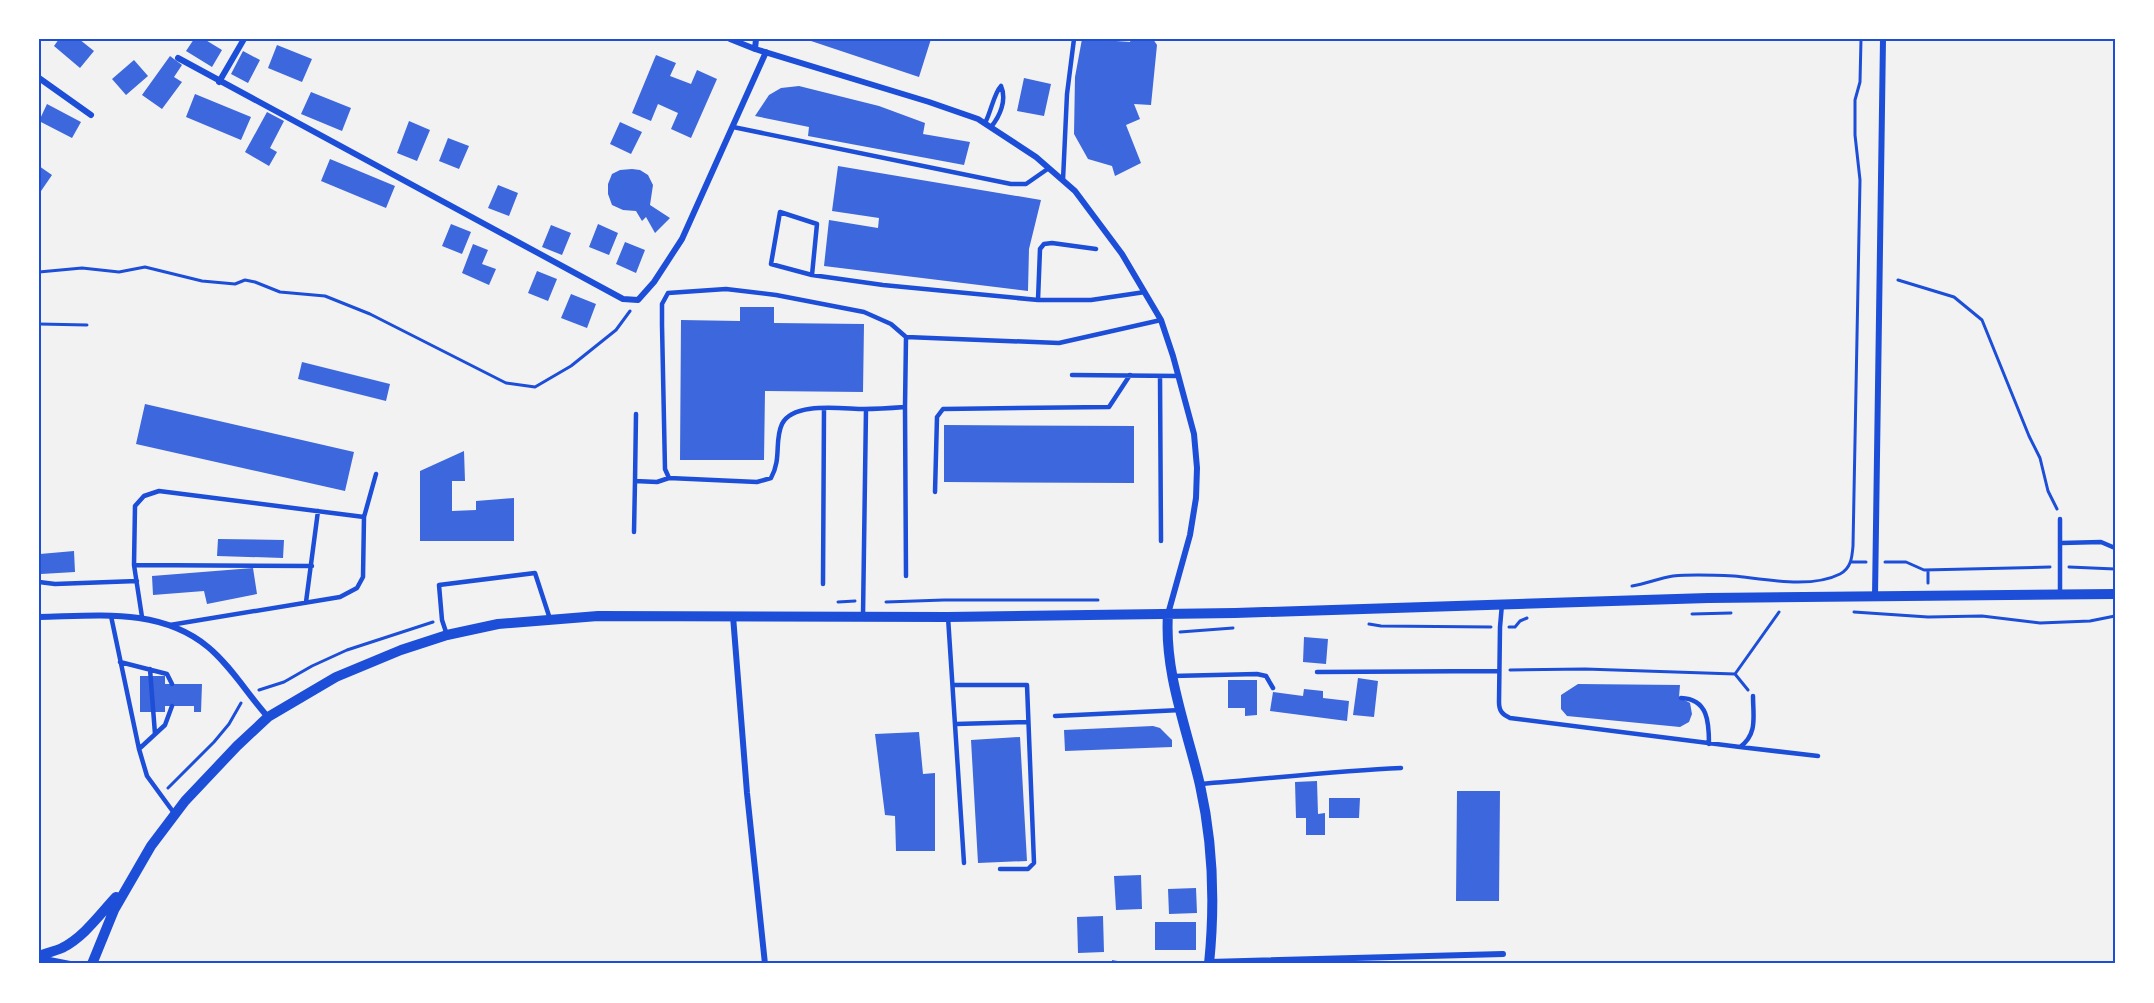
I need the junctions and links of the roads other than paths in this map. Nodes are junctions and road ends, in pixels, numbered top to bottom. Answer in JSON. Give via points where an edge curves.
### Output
{"nodes":[{"id":1,"x":244,"y":39,"type":"edge"},
{"id":2,"x":730,"y":39,"type":"edge"},
{"id":3,"x":756,"y":39,"type":"edge"},
{"id":4,"x":1074,"y":39,"type":"edge"},
{"id":5,"x":1883,"y":39,"type":"edge"},
{"id":6,"x":755,"y":49,"type":"junction"},
{"id":7,"x":766,"y":52,"type":"junction"},
{"id":8,"x":178,"y":58,"type":"dead end"},
{"id":9,"x":39,"y":78,"type":"edge"},
{"id":10,"x":219,"y":82,"type":"junction"},
{"id":11,"x":91,"y":115,"type":"dead end"},
{"id":12,"x":988,"y":125,"type":"junction"},
{"id":13,"x":733,"y":127,"type":"junction"},
{"id":14,"x":1049,"y":168,"type":"junction"},
{"id":15,"x":1063,"y":180,"type":"junction"},
{"id":16,"x":1096,"y":249,"type":"dead end"},
{"id":17,"x":812,"y":275,"type":"junction"},
{"id":18,"x":1145,"y":292,"type":"junction"},
{"id":19,"x":1038,"y":300,"type":"junction"},
{"id":20,"x":1161,"y":320,"type":"junction"},
{"id":21,"x":906,"y":337,"type":"junction"},
{"id":22,"x":1072,"y":375,"type":"dead end"},
{"id":23,"x":1130,"y":375,"type":"junction"},
{"id":24,"x":1160,"y":375,"type":"junction"},
{"id":25,"x":1179,"y":376,"type":"junction"},
{"id":26,"x":905,"y":407,"type":"junction"},
{"id":27,"x":824,"y":408,"type":"junction"},
{"id":28,"x":866,"y":409,"type":"junction"},
{"id":29,"x":636,"y":414,"type":"dead end"},
{"id":30,"x":376,"y":474,"type":"dead end"},
{"id":31,"x":669,"y":478,"type":"junction"},
{"id":32,"x":635,"y":481,"type":"junction"},
{"id":33,"x":935,"y":492,"type":"dead end"},
{"id":34,"x":318,"y":511,"type":"junction"},
{"id":35,"x":364,"y":517,"type":"junction"},
{"id":36,"x":2060,"y":519,"type":"road end"},
{"id":37,"x":634,"y":532,"type":"dead end"},
{"id":38,"x":1161,"y":541,"type":"dead end"},
{"id":39,"x":2061,"y":543,"type":"junction"},
{"id":40,"x":2115,"y":548,"type":"edge"},
{"id":41,"x":134,"y":565,"type":"junction"},
{"id":42,"x":312,"y":566,"type":"junction"},
{"id":43,"x":906,"y":576,"type":"dead end"},
{"id":44,"x":136,"y":581,"type":"junction"},
{"id":45,"x":39,"y":582,"type":"edge"},
{"id":46,"x":823,"y":584,"type":"dead end"},
{"id":47,"x":2115,"y":594,"type":"edge"},
{"id":48,"x":2060,"y":595,"type":"junction"},
{"id":49,"x":1875,"y":596,"type":"junction"},
{"id":50,"x":306,"y":602,"type":"junction"},
{"id":51,"x":1502,"y":604,"type":"junction"},
{"id":52,"x":1168,"y":614,"type":"junction"},
{"id":53,"x":39,"y":616,"type":"edge"},
{"id":54,"x":111,"y":616,"type":"junction"},
{"id":55,"x":733,"y":616,"type":"junction"},
{"id":56,"x":863,"y":616,"type":"junction"},
{"id":57,"x":948,"y":617,"type":"junction"},
{"id":58,"x":142,"y":618,"type":"junction"},
{"id":59,"x":550,"y":619,"type":"junction"},
{"id":60,"x":170,"y":625,"type":"junction"},
{"id":61,"x":447,"y":635,"type":"junction"},
{"id":62,"x":120,"y":662,"type":"junction"},
{"id":63,"x":150,"y":669,"type":"junction"},
{"id":64,"x":1499,"y":671,"type":"junction"},
{"id":65,"x":1317,"y":672,"type":"dead end"},
{"id":66,"x":1172,"y":676,"type":"junction"},
{"id":67,"x":172,"y":684,"type":"dead end"},
{"id":68,"x":954,"y":685,"type":"junction"},
{"id":69,"x":1273,"y":688,"type":"dead end"},
{"id":70,"x":1753,"y":696,"type":"road end"},
{"id":71,"x":1681,"y":698,"type":"dead end"},
{"id":72,"x":172,"y":706,"type":"dead end"},
{"id":73,"x":1180,"y":711,"type":"junction"},
{"id":74,"x":1055,"y":716,"type":"dead end"},
{"id":75,"x":268,"y":717,"type":"junction"},
{"id":76,"x":1028,"y":722,"type":"junction"},
{"id":77,"x":956,"y":724,"type":"junction"},
{"id":78,"x":155,"y":734,"type":"junction"},
{"id":79,"x":1709,"y":744,"type":"junction"},
{"id":80,"x":1740,"y":747,"type":"junction"},
{"id":81,"x":139,"y":749,"type":"junction"},
{"id":82,"x":1818,"y":756,"type":"dead end"},
{"id":83,"x":1401,"y":768,"type":"dead end"},
{"id":84,"x":1200,"y":784,"type":"junction"},
{"id":85,"x":174,"y":813,"type":"junction"},
{"id":86,"x":964,"y":863,"type":"dead end"},
{"id":87,"x":1000,"y":869,"type":"dead end"},
{"id":88,"x":126,"y":886,"type":"junction"},
{"id":89,"x":1503,"y":954,"type":"dead end"},
{"id":90,"x":39,"y":957,"type":"edge"},
{"id":91,"x":1209,"y":963,"type":"edge"},
{"id":92,"x":70,"y":964,"type":"edge"},
{"id":93,"x":92,"y":964,"type":"edge"},
{"id":94,"x":765,"y":964,"type":"edge"}],
"edges":[{"from":1,"to":10,"type":"street"},
{"from":2,"to":6,"type":"street"},
{"from":3,"to":6,"type":"street"},
{"from":4,"to":15,"type":"lane"},
{"from":5,"to":49,"type":"street"},
{"from":6,"to":7,"type":"street"},
{"from":7,"to":12,"type":"street","via":[[978,118]]},
{"from":7,"to":13,"type":"street"},
{"from":8,"to":10,"type":"street"},
{"from":9,"to":11,"type":"street"},
{"from":10,"to":13,"type":"street","via":[[623,299],[638,300],[682,239]]},
{"from":12,"to":12,"type":"lane","via":[[1000,115],[1002,86],[997,91]]},
{"from":12,"to":14,"type":"street"},
{"from":13,"to":14,"type":"lane","via":[[1011,184],[1026,184]]},
{"from":14,"to":15,"type":"street"},
{"from":15,"to":18,"type":"street","via":[[1122,254]]},
{"from":16,"to":19,"type":"lane","via":[[1044,244],[1040,249]]},
{"from":17,"to":17,"type":"lane","via":[[771,264],[780,212],[817,224]]},
{"from":17,"to":19,"type":"lane"},
{"from":18,"to":19,"type":"lane","via":[[1091,300]]},
{"from":18,"to":20,"type":"street"},
{"from":20,"to":21,"type":"lane","via":[[1059,343]]},
{"from":20,"to":25,"type":"street"},
{"from":21,"to":26,"type":"lane"},
{"from":21,"to":31,"type":"lane","via":[[891,324],[864,312],[776,295],[726,289],[668,293],[662,325],[665,469]]},
{"from":22,"to":23,"type":"lane"},
{"from":23,"to":24,"type":"lane"},
{"from":23,"to":33,"type":"lane","via":[[1109,407],[943,409],[937,417]]},
{"from":24,"to":25,"type":"lane"},
{"from":24,"to":38,"type":"lane"},
{"from":25,"to":52,"type":"street","via":[[1194,434],[1196,498]]},
{"from":26,"to":28,"type":"lane"},
{"from":26,"to":43,"type":"lane"},
{"from":27,"to":28,"type":"lane"},
{"from":27,"to":31,"type":"lane","via":[[798,411],[782,424],[777,467],[771,478],[757,482]]},
{"from":27,"to":46,"type":"lane"},
{"from":28,"to":56,"type":"lane"},
{"from":29,"to":32,"type":"lane"},
{"from":30,"to":35,"type":"lane"},
{"from":31,"to":32,"type":"lane"},
{"from":32,"to":37,"type":"lane"},
{"from":34,"to":35,"type":"lane"},
{"from":34,"to":41,"type":"lane","via":[[159,491],[144,496],[135,506]]},
{"from":34,"to":42,"type":"lane"},
{"from":35,"to":50,"type":"lane","via":[[363,577],[357,588],[340,597]]},
{"from":36,"to":39,"type":"lane"},
{"from":39,"to":40,"type":"lane","via":[[2101,542]]},
{"from":39,"to":48,"type":"lane"},
{"from":41,"to":42,"type":"lane"},
{"from":41,"to":44,"type":"lane"},
{"from":42,"to":50,"type":"lane"},
{"from":44,"to":45,"type":"lane"},
{"from":44,"to":58,"type":"lane"},
{"from":47,"to":48,"type":"street"},
{"from":48,"to":49,"type":"street"},
{"from":49,"to":51,"type":"street"},
{"from":50,"to":60,"type":"lane"},
{"from":51,"to":52,"type":"street"},
{"from":51,"to":64,"type":"lane"},
{"from":52,"to":57,"type":"street"},
{"from":52,"to":66,"type":"street"},
{"from":53,"to":54,"type":"street"},
{"from":54,"to":58,"type":"street"},
{"from":54,"to":62,"type":"lane"},
{"from":55,"to":56,"type":"street"},
{"from":55,"to":59,"type":"street"},
{"from":55,"to":94,"type":"street"},
{"from":56,"to":57,"type":"street"},
{"from":57,"to":68,"type":"lane"},
{"from":58,"to":60,"type":"street"},
{"from":59,"to":61,"type":"street","via":[[498,624]]},
{"from":59,"to":61,"type":"lane","via":[[535,573],[439,585]]},
{"from":60,"to":75,"type":"street","via":[[208,647]]},
{"from":61,"to":75,"type":"street","via":[[336,677]]},
{"from":62,"to":63,"type":"lane"},
{"from":62,"to":81,"type":"lane"},
{"from":63,"to":67,"type":"lane","via":[[167,674]]},
{"from":63,"to":78,"type":"lane"},
{"from":64,"to":65,"type":"lane"},
{"from":64,"to":79,"type":"lane","via":[[1499,709],[1510,718]]},
{"from":66,"to":69,"type":"lane","via":[[1257,674],[1266,676]]},
{"from":66,"to":73,"type":"street"},
{"from":68,"to":76,"type":"lane","via":[[1027,685]]},
{"from":68,"to":77,"type":"lane"},
{"from":70,"to":80,"type":"lane","via":[[1752,731],[1749,741]]},
{"from":71,"to":79,"type":"lane","via":[[1699,703],[1709,726]]},
{"from":72,"to":78,"type":"lane","via":[[165,725]]},
{"from":73,"to":74,"type":"lane"},
{"from":73,"to":84,"type":"street"},
{"from":75,"to":85,"type":"street"},
{"from":76,"to":77,"type":"lane"},
{"from":76,"to":87,"type":"lane","via":[[1034,863],[1028,869]]},
{"from":77,"to":86,"type":"lane"},
{"from":78,"to":81,"type":"lane"},
{"from":79,"to":80,"type":"lane"},
{"from":80,"to":82,"type":"lane"},
{"from":81,"to":85,"type":"lane","via":[[147,776]]},
{"from":83,"to":84,"type":"lane"},
{"from":84,"to":91,"type":"street","via":[[1210,855]]},
{"from":85,"to":88,"type":"street"},
{"from":88,"to":90,"type":"street","via":[[86,929],[63,947]]},
{"from":88,"to":93,"type":"street"},
{"from":89,"to":91,"type":"street"},
{"from":90,"to":92,"type":"street"}]}
